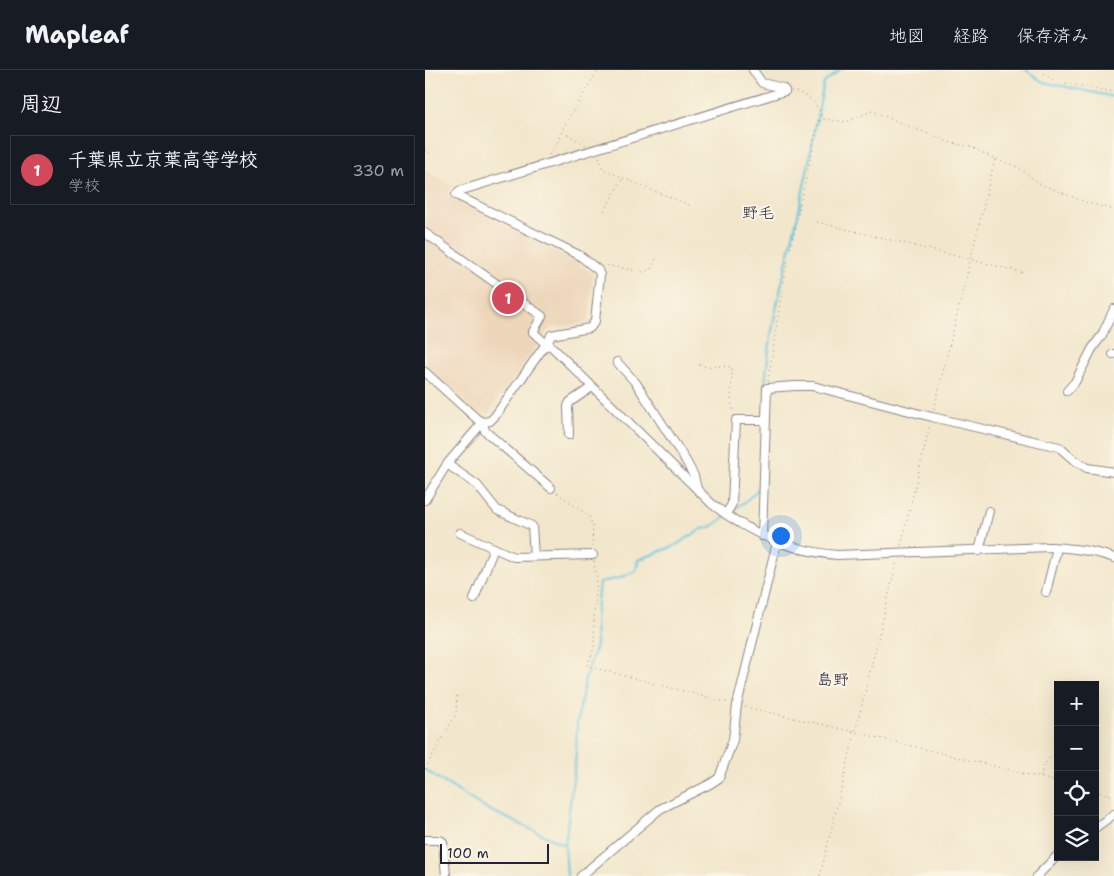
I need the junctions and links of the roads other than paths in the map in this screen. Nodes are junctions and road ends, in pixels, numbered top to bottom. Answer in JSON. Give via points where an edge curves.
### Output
{"nodes":[{"id":1,"x":753,"y":70,"type":"edge"},
{"id":2,"x":425,"y":233,"type":"edge"},
{"id":3,"x":1114,"y":309,"type":"edge"},
{"id":4,"x":547,"y":345,"type":"junction"},
{"id":5,"x":617,"y":362,"type":"dead end"},
{"id":6,"x":425,"y":372,"type":"edge"},
{"id":7,"x":593,"y":387,"type":"junction"},
{"id":8,"x":1067,"y":391,"type":"dead end"},
{"id":9,"x":765,"y":420,"type":"junction"},
{"id":10,"x":483,"y":422,"type":"junction"},
{"id":11,"x":569,"y":435,"type":"dead end"},
{"id":12,"x":447,"y":464,"type":"junction"},
{"id":13,"x":1114,"y":472,"type":"edge"},
{"id":14,"x":551,"y":488,"type":"road end"},
{"id":15,"x":697,"y":489,"type":"junction"},
{"id":16,"x":425,"y":500,"type":"edge"},
{"id":17,"x":989,"y":511,"type":"dead end"},
{"id":18,"x":726,"y":514,"type":"junction"},
{"id":19,"x":460,"y":533,"type":"dead end"},
{"id":20,"x":762,"y":536,"type":"junction"},
{"id":21,"x":777,"y":542,"type":"junction"},
{"id":22,"x":494,"y":548,"type":"junction"},
{"id":23,"x":1057,"y":548,"type":"junction"},
{"id":24,"x":979,"y":551,"type":"junction"},
{"id":25,"x":593,"y":555,"type":"road end"},
{"id":26,"x":533,"y":556,"type":"junction"},
{"id":27,"x":1114,"y":558,"type":"edge"},
{"id":28,"x":1046,"y":592,"type":"dead end"},
{"id":29,"x":474,"y":599,"type":"dead end"},
{"id":30,"x":1114,"y":814,"type":"edge"},
{"id":31,"x":1099,"y":825,"type":"edge"},
{"id":32,"x":425,"y":840,"type":"edge"},
{"id":33,"x":1054,"y":859,"type":"edge"},
{"id":34,"x":446,"y":876,"type":"edge"},
{"id":35,"x":581,"y":876,"type":"edge"},
{"id":36,"x":1037,"y":876,"type":"edge"}],
"edges":[{"from":1,"to":4,"type":"street","via":[[762,83],[785,91],[459,191],[456,195],[579,255],[599,270],[595,321],[590,328],[551,335]]},
{"from":2,"to":4,"type":"street","via":[[542,316],[533,332]]},
{"from":3,"to":8,"type":"street","via":[[1102,335]]},
{"from":4,"to":7,"type":"street"},
{"from":4,"to":10,"type":"street","via":[[495,416]]},
{"from":5,"to":15,"type":"street","via":[[636,383],[686,461]]},
{"from":6,"to":10,"type":"street"},
{"from":7,"to":11,"type":"street","via":[[570,402]]},
{"from":7,"to":15,"type":"street"},
{"from":9,"to":13,"type":"street","via":[[767,388],[813,386],[1059,447],[1087,468]]},
{"from":9,"to":18,"type":"street","via":[[735,420],[732,504]]},
{"from":9,"to":20,"type":"street"},
{"from":10,"to":12,"type":"street"},
{"from":10,"to":14,"type":"street","via":[[485,431]]},
{"from":12,"to":16,"type":"street"},
{"from":12,"to":26,"type":"street","via":[[477,485],[497,510],[532,526]]},
{"from":15,"to":18,"type":"street"},
{"from":17,"to":24,"type":"street"},
{"from":18,"to":20,"type":"street"},
{"from":19,"to":22,"type":"street"},
{"from":20,"to":21,"type":"street"},
{"from":21,"to":24,"type":"street","via":[[837,555]]},
{"from":21,"to":35,"type":"street","via":[[737,705],[733,740],[719,778],[660,809]]},
{"from":22,"to":26,"type":"street","via":[[514,557]]},
{"from":22,"to":29,"type":"street"},
{"from":23,"to":24,"type":"street"},
{"from":23,"to":27,"type":"street","via":[[1076,548]]},
{"from":23,"to":28,"type":"street"},
{"from":25,"to":26,"type":"street"},
{"from":30,"to":31,"type":"street"},
{"from":32,"to":34,"type":"street","via":[[443,842]]},
{"from":33,"to":36,"type":"street"}]}
